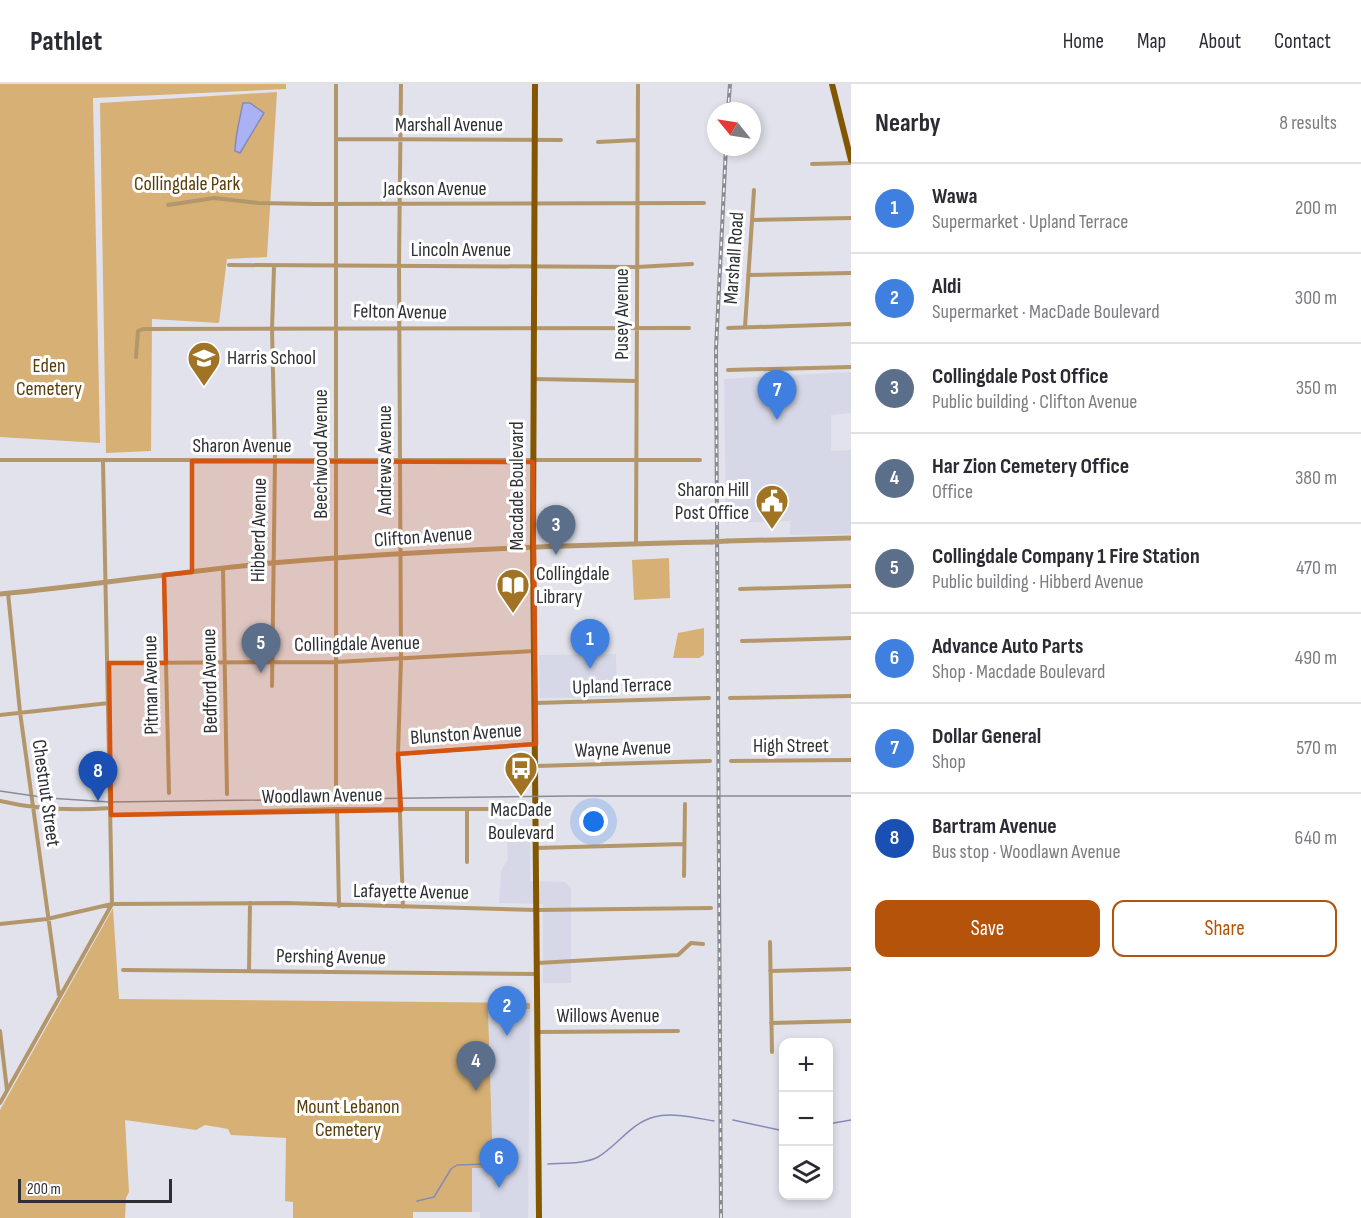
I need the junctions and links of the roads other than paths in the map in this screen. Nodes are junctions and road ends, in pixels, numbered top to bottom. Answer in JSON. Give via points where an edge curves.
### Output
{"nodes":[{"id":1,"x":336,"y":84,"type":"edge"},
{"id":2,"x":401,"y":84,"type":"edge"},
{"id":3,"x":535,"y":84,"type":"edge"},
{"id":4,"x":638,"y":84,"type":"edge"},
{"id":5,"x":832,"y":84,"type":"edge"},
{"id":6,"x":337,"y":139,"type":"junction"},
{"id":7,"x":401,"y":140,"type":"junction"},
{"id":8,"x":534,"y":140,"type":"junction"},
{"id":9,"x":561,"y":140,"type":"dead end"},
{"id":10,"x":637,"y":140,"type":"junction"},
{"id":11,"x":598,"y":142,"type":"dead end"},
{"id":12,"x":851,"y":162,"type":"edge"},
{"id":13,"x":812,"y":164,"type":"dead end"},
{"id":14,"x":754,"y":190,"type":"dead end"},
{"id":15,"x":336,"y":203,"type":"junction"},
{"id":16,"x":704,"y":203,"type":"dead end"},
{"id":17,"x":399,"y":204,"type":"junction"},
{"id":18,"x":534,"y":204,"type":"junction"},
{"id":19,"x":637,"y":204,"type":"junction"},
{"id":20,"x":168,"y":205,"type":"dead end"},
{"id":21,"x":851,"y":218,"type":"edge"},
{"id":22,"x":752,"y":220,"type":"junction"},
{"id":23,"x":692,"y":264,"type":"dead end"},
{"id":24,"x":229,"y":265,"type":"dead end"},
{"id":25,"x":399,"y":265,"type":"junction"},
{"id":26,"x":535,"y":265,"type":"junction"},
{"id":27,"x":274,"y":267,"type":"junction"},
{"id":28,"x":336,"y":267,"type":"junction"},
{"id":29,"x":637,"y":267,"type":"junction"},
{"id":30,"x":851,"y":273,"type":"edge"},
{"id":31,"x":748,"y":276,"type":"junction"},
{"id":32,"x":851,"y":324,"type":"edge"},
{"id":33,"x":637,"y":326,"type":"junction"},
{"id":34,"x":336,"y":327,"type":"junction"},
{"id":35,"x":745,"y":327,"type":"junction"},
{"id":36,"x":400,"y":328,"type":"junction"},
{"id":37,"x":534,"y":328,"type":"junction"},
{"id":38,"x":689,"y":328,"type":"dead end"},
{"id":39,"x":728,"y":328,"type":"dead end"},
{"id":40,"x":272,"y":329,"type":"junction"},
{"id":41,"x":136,"y":357,"type":"dead end"},
{"id":42,"x":851,"y":367,"type":"edge"},
{"id":43,"x":728,"y":370,"type":"dead end"},
{"id":44,"x":533,"y":379,"type":"junction"},
{"id":45,"x":637,"y":381,"type":"junction"},
{"id":46,"x":0,"y":460,"type":"edge"},
{"id":47,"x":275,"y":460,"type":"junction"},
{"id":48,"x":636,"y":460,"type":"junction"},
{"id":49,"x":700,"y":460,"type":"dead end"},
{"id":50,"x":103,"y":461,"type":"junction"},
{"id":51,"x":192,"y":461,"type":"junction"},
{"id":52,"x":336,"y":461,"type":"junction"},
{"id":53,"x":399,"y":462,"type":"junction"},
{"id":54,"x":534,"y":462,"type":"junction"},
{"id":55,"x":851,"y":538,"type":"edge"},
{"id":56,"x":636,"y":544,"type":"junction"},
{"id":57,"x":533,"y":545,"type":"junction"},
{"id":58,"x":400,"y":553,"type":"junction"},
{"id":59,"x":336,"y":560,"type":"junction"},
{"id":60,"x":273,"y":563,"type":"junction"},
{"id":61,"x":223,"y":568,"type":"junction"},
{"id":62,"x":192,"y":572,"type":"junction"},
{"id":63,"x":164,"y":576,"type":"junction"},
{"id":64,"x":106,"y":582,"type":"junction"},
{"id":65,"x":851,"y":586,"type":"edge"},
{"id":66,"x":740,"y":589,"type":"dead end"},
{"id":67,"x":9,"y":593,"type":"junction"},
{"id":68,"x":0,"y":594,"type":"edge"},
{"id":69,"x":851,"y":638,"type":"edge"},
{"id":70,"x":742,"y":641,"type":"dead end"},
{"id":71,"x":535,"y":651,"type":"junction"},
{"id":72,"x":401,"y":658,"type":"junction"},
{"id":73,"x":273,"y":660,"type":"junction"},
{"id":74,"x":225,"y":662,"type":"junction"},
{"id":75,"x":336,"y":662,"type":"junction"},
{"id":76,"x":109,"y":663,"type":"junction"},
{"id":77,"x":166,"y":663,"type":"junction"},
{"id":78,"x":272,"y":686,"type":"dead end"},
{"id":79,"x":851,"y":696,"type":"edge"},
{"id":80,"x":709,"y":698,"type":"dead end"},
{"id":81,"x":730,"y":698,"type":"dead end"},
{"id":82,"x":109,"y":703,"type":"junction"},
{"id":83,"x":535,"y":703,"type":"junction"},
{"id":84,"x":20,"y":712,"type":"junction"},
{"id":85,"x":0,"y":715,"type":"edge"},
{"id":86,"x":536,"y":744,"type":"junction"},
{"id":87,"x":398,"y":754,"type":"junction"},
{"id":88,"x":851,"y":760,"type":"edge"},
{"id":89,"x":710,"y":761,"type":"dead end"},
{"id":90,"x":731,"y":761,"type":"dead end"},
{"id":91,"x":536,"y":766,"type":"junction"},
{"id":92,"x":336,"y":788,"type":"dead end"},
{"id":93,"x":169,"y":793,"type":"dead end"},
{"id":94,"x":227,"y":794,"type":"dead end"},
{"id":95,"x":0,"y":801,"type":"edge"},
{"id":96,"x":685,"y":804,"type":"dead end"},
{"id":97,"x":111,"y":808,"type":"junction"},
{"id":98,"x":33,"y":809,"type":"junction"},
{"id":99,"x":337,"y":809,"type":"junction"},
{"id":100,"x":467,"y":809,"type":"junction"},
{"id":101,"x":534,"y":809,"type":"junction"},
{"id":102,"x":401,"y":810,"type":"junction"},
{"id":103,"x":111,"y":815,"type":"junction"},
{"id":104,"x":684,"y":844,"type":"junction"},
{"id":105,"x":536,"y":848,"type":"junction"},
{"id":106,"x":467,"y":861,"type":"dead end"},
{"id":107,"x":684,"y":876,"type":"dead end"},
{"id":108,"x":250,"y":903,"type":"junction"},
{"id":109,"x":112,"y":904,"type":"junction"},
{"id":110,"x":339,"y":906,"type":"junction"},
{"id":111,"x":403,"y":907,"type":"junction"},
{"id":112,"x":711,"y":908,"type":"dead end"},
{"id":113,"x":537,"y":910,"type":"junction"},
{"id":114,"x":47,"y":919,"type":"junction"},
{"id":115,"x":0,"y":924,"type":"edge"},
{"id":116,"x":770,"y":942,"type":"dead end"},
{"id":117,"x":703,"y":944,"type":"dead end"},
{"id":118,"x":538,"y":963,"type":"junction"},
{"id":119,"x":851,"y":969,"type":"edge"},
{"id":120,"x":123,"y":970,"type":"dead end"},
{"id":121,"x":249,"y":971,"type":"junction"},
{"id":122,"x":770,"y":971,"type":"junction"},
{"id":123,"x":538,"y":974,"type":"junction"},
{"id":124,"x":59,"y":996,"type":"junction"},
{"id":125,"x":851,"y":1021,"type":"edge"},
{"id":126,"x":771,"y":1023,"type":"junction"},
{"id":127,"x":0,"y":1031,"type":"edge"},
{"id":128,"x":678,"y":1031,"type":"dead end"},
{"id":129,"x":538,"y":1032,"type":"junction"},
{"id":130,"x":772,"y":1052,"type":"dead end"},
{"id":131,"x":7,"y":1089,"type":"junction"},
{"id":132,"x":0,"y":1103,"type":"edge"},
{"id":133,"x":538,"y":1218,"type":"edge"}],
"edges":[{"from":1,"to":6,"type":"street","name":"Beechwood Avenue"},
{"from":2,"to":7,"type":"street","name":"Andrews Avenue"},
{"from":3,"to":8,"type":"main road","name":"Macdade Boulevard"},
{"from":4,"to":10,"type":"street","name":"Pusey Avenue"},
{"from":5,"to":12,"type":"main road"},
{"from":6,"to":7,"type":"street","name":"Marshall Avenue"},
{"from":6,"to":15,"type":"street","name":"Beechwood Avenue"},
{"from":7,"to":8,"type":"street","name":"Marshall Avenue"},
{"from":7,"to":17,"type":"street","name":"Andrews Avenue"},
{"from":8,"to":9,"type":"street","name":"Marshall Avenue"},
{"from":8,"to":18,"type":"main road","name":"Macdade Boulevard"},
{"from":10,"to":11,"type":"street"},
{"from":10,"to":19,"type":"street","name":"Pusey Avenue"},
{"from":12,"to":13,"type":"street"},
{"from":14,"to":22,"type":"street","name":"Marshall Road"},
{"from":15,"to":17,"type":"street","name":"Jackson Avenue"},
{"from":15,"to":20,"type":"street","name":"Jackson Avenue","via":[[258,203],[214,198]]},
{"from":15,"to":28,"type":"street","name":"Beechwood Avenue"},
{"from":16,"to":19,"type":"street","name":"Jackson Avenue"},
{"from":17,"to":18,"type":"street","name":"Jackson Avenue"},
{"from":17,"to":25,"type":"street","name":"Andrews Avenue"},
{"from":18,"to":19,"type":"street","name":"Jackson Avenue"},
{"from":18,"to":26,"type":"main road","name":"Macdade Boulevard"},
{"from":19,"to":29,"type":"street","name":"Pusey Avenue"},
{"from":21,"to":22,"type":"street"},
{"from":22,"to":31,"type":"street","name":"Marshall Road"},
{"from":23,"to":29,"type":"street","name":"Lincoln Avenue"},
{"from":24,"to":27,"type":"street","name":"Lincoln Avenue"},
{"from":25,"to":26,"type":"street","name":"Lincoln Avenue"},
{"from":25,"to":28,"type":"street","name":"Lincoln Avenue"},
{"from":25,"to":36,"type":"street","name":"Andrews Avenue"},
{"from":26,"to":29,"type":"street","name":"Lincoln Avenue"},
{"from":26,"to":37,"type":"main road","name":"Macdade Boulevard"},
{"from":27,"to":28,"type":"street","name":"Lincoln Avenue"},
{"from":27,"to":40,"type":"street","name":"Hibberd Avenue"},
{"from":28,"to":34,"type":"street","name":"Beechwood Avenue"},
{"from":29,"to":33,"type":"street","name":"Pusey Avenue"},
{"from":30,"to":31,"type":"street"},
{"from":31,"to":35,"type":"street","name":"Marshall Road"},
{"from":32,"to":35,"type":"street"},
{"from":33,"to":37,"type":"street","name":"Felton Avenue"},
{"from":33,"to":38,"type":"street","name":"Felton Avenue"},
{"from":33,"to":45,"type":"street","name":"Pusey Avenue"},
{"from":34,"to":36,"type":"street","name":"Felton Avenue"},
{"from":34,"to":40,"type":"street","name":"Felton Avenue"},
{"from":34,"to":52,"type":"street","name":"Beechwood Avenue"},
{"from":35,"to":39,"type":"street"},
{"from":36,"to":37,"type":"street","name":"Felton Avenue"},
{"from":36,"to":53,"type":"street","name":"Andrews Avenue"},
{"from":37,"to":44,"type":"main road","name":"Macdade Boulevard"},
{"from":40,"to":41,"type":"street","name":"Felton Avenue","via":[[143,329],[135,337]]},
{"from":40,"to":47,"type":"street","name":"Hibberd Avenue"},
{"from":42,"to":43,"type":"street"},
{"from":44,"to":45,"type":"street"},
{"from":44,"to":54,"type":"main road","name":"Macdade Boulevard"},
{"from":45,"to":48,"type":"street","name":"Pusey Avenue"},
{"from":46,"to":50,"type":"street","name":"Sharon Avenue"},
{"from":47,"to":51,"type":"street","name":"Sharon Avenue"},
{"from":47,"to":52,"type":"street","name":"Sharon Avenue"},
{"from":47,"to":60,"type":"street","name":"Hibberd Avenue"},
{"from":48,"to":49,"type":"street","name":"Sharon Avenue"},
{"from":48,"to":54,"type":"street","name":"Sharon Avenue"},
{"from":48,"to":56,"type":"street","name":"Pusey Avenue"},
{"from":50,"to":51,"type":"street","name":"Sharon Avenue"},
{"from":50,"to":64,"type":"street"},
{"from":51,"to":62,"type":"street"},
{"from":52,"to":53,"type":"street","name":"Sharon Avenue"},
{"from":52,"to":59,"type":"street","name":"Beechwood Avenue"},
{"from":53,"to":54,"type":"street","name":"Sharon Avenue"},
{"from":53,"to":58,"type":"street","name":"Andrews Avenue"},
{"from":54,"to":57,"type":"main road","name":"Macdade Boulevard"},
{"from":55,"to":56,"type":"street","name":"Clifton Avenue","bridge":true},
{"from":56,"to":57,"type":"street","name":"Clifton Avenue"},
{"from":57,"to":58,"type":"street","name":"Clifton Avenue"},
{"from":57,"to":71,"type":"main road","name":"Macdade Boulevard"},
{"from":58,"to":59,"type":"street","name":"Clifton Avenue"},
{"from":58,"to":72,"type":"street","name":"Andrews Avenue"},
{"from":59,"to":60,"type":"street","name":"Clifton Avenue"},
{"from":59,"to":75,"type":"street","name":"Beechwood Avenue"},
{"from":60,"to":61,"type":"street","name":"Clifton Avenue"},
{"from":60,"to":73,"type":"street","name":"Hibberd Avenue"},
{"from":61,"to":62,"type":"street","name":"Clifton Avenue"},
{"from":61,"to":74,"type":"street","name":"Bedford Avenue"},
{"from":62,"to":63,"type":"street","name":"Clifton Avenue"},
{"from":63,"to":64,"type":"street","name":"Clifton Avenue"},
{"from":63,"to":77,"type":"street","name":"Pitman Avenue"},
{"from":64,"to":67,"type":"street","name":"Clifton Avenue"},
{"from":64,"to":76,"type":"street"},
{"from":65,"to":66,"type":"street"},
{"from":67,"to":68,"type":"street","name":"Clifton Avenue"},
{"from":67,"to":84,"type":"street","name":"Chestnut Street"},
{"from":69,"to":70,"type":"street"},
{"from":71,"to":72,"type":"street","name":"Collingdale Avenue"},
{"from":71,"to":83,"type":"main road","name":"Macdade Boulevard"},
{"from":72,"to":75,"type":"street","name":"Collingdale Avenue"},
{"from":72,"to":87,"type":"street","name":"Andrews Avenue"},
{"from":73,"to":74,"type":"street","name":"Collingdale Avenue"},
{"from":73,"to":75,"type":"street","name":"Collingdale Avenue"},
{"from":73,"to":78,"type":"street","name":"Hibberd Avenue"},
{"from":74,"to":77,"type":"street","name":"Collingdale Avenue"},
{"from":74,"to":94,"type":"street","name":"Bedford Avenue"},
{"from":75,"to":92,"type":"street","name":"Beechwood Avenue"},
{"from":76,"to":77,"type":"street","name":"Collingdale Avenue"},
{"from":76,"to":82,"type":"street"},
{"from":77,"to":93,"type":"street","name":"Pitman Avenue"},
{"from":79,"to":81,"type":"street"},
{"from":80,"to":83,"type":"street","name":"Upland Terrace"},
{"from":82,"to":84,"type":"street"},
{"from":82,"to":97,"type":"street"},
{"from":83,"to":86,"type":"main road","name":"Macdade Boulevard"},
{"from":84,"to":85,"type":"street"},
{"from":84,"to":98,"type":"street","name":"Chestnut Street"},
{"from":86,"to":87,"type":"street","name":"Blunston Avenue"},
{"from":86,"to":91,"type":"main road","name":"Macdade Boulevard"},
{"from":87,"to":102,"type":"street","name":"Andrews Avenue"},
{"from":88,"to":90,"type":"street","name":"High Street"},
{"from":89,"to":91,"type":"street","name":"Wayne Avenue"},
{"from":91,"to":101,"type":"main road","name":"Macdade Boulevard"},
{"from":95,"to":98,"type":"street"},
{"from":96,"to":104,"type":"street"},
{"from":97,"to":98,"type":"street"},
{"from":97,"to":103,"type":"street"},
{"from":98,"to":114,"type":"street","name":"Chestnut Street"},
{"from":99,"to":102,"type":"street","name":"Woodlawn Avenue"},
{"from":99,"to":103,"type":"street","name":"Woodlawn Avenue"},
{"from":99,"to":110,"type":"street"},
{"from":100,"to":101,"type":"street","name":"Woodlawn Avenue"},
{"from":100,"to":102,"type":"street","name":"Woodlawn Avenue"},
{"from":100,"to":106,"type":"street"},
{"from":101,"to":105,"type":"main road","name":"Macdade Boulevard"},
{"from":102,"to":111,"type":"street","name":"Andrews Avenue"},
{"from":103,"to":109,"type":"street"},
{"from":104,"to":105,"type":"street"},
{"from":104,"to":107,"type":"street"},
{"from":105,"to":113,"type":"main road","name":"Macdade Boulevard"},
{"from":108,"to":109,"type":"street","name":"Lafayette Avenue"},
{"from":108,"to":110,"type":"street","name":"Lafayette Avenue"},
{"from":108,"to":121,"type":"street"},
{"from":109,"to":114,"type":"street","name":"Lafayette Avenue"},
{"from":109,"to":124,"type":"street"},
{"from":110,"to":111,"type":"street","name":"Lafayette Avenue"},
{"from":111,"to":113,"type":"street","name":"Lafayette Avenue"},
{"from":112,"to":113,"type":"street","name":"Lafayette Avenue"},
{"from":113,"to":118,"type":"main road","name":"Macdade Boulevard"},
{"from":114,"to":115,"type":"street","name":"Lafayette Avenue"},
{"from":114,"to":124,"type":"street","name":"Chestnut Street"},
{"from":116,"to":122,"type":"street"},
{"from":117,"to":118,"type":"street","via":[[691,943],[678,955]]},
{"from":118,"to":123,"type":"main road","name":"Macdade Boulevard"},
{"from":119,"to":122,"type":"street"},
{"from":120,"to":121,"type":"street","name":"Pershing Avenue"},
{"from":121,"to":123,"type":"street","name":"Pershing Avenue"},
{"from":122,"to":126,"type":"street"},
{"from":123,"to":129,"type":"main road","name":"Macdade Boulevard"},
{"from":124,"to":131,"type":"street"},
{"from":125,"to":126,"type":"street"},
{"from":126,"to":130,"type":"street"},
{"from":127,"to":131,"type":"street"},
{"from":128,"to":129,"type":"street","name":"Willows Avenue"},
{"from":129,"to":133,"type":"main road"},
{"from":131,"to":132,"type":"street"}]}
